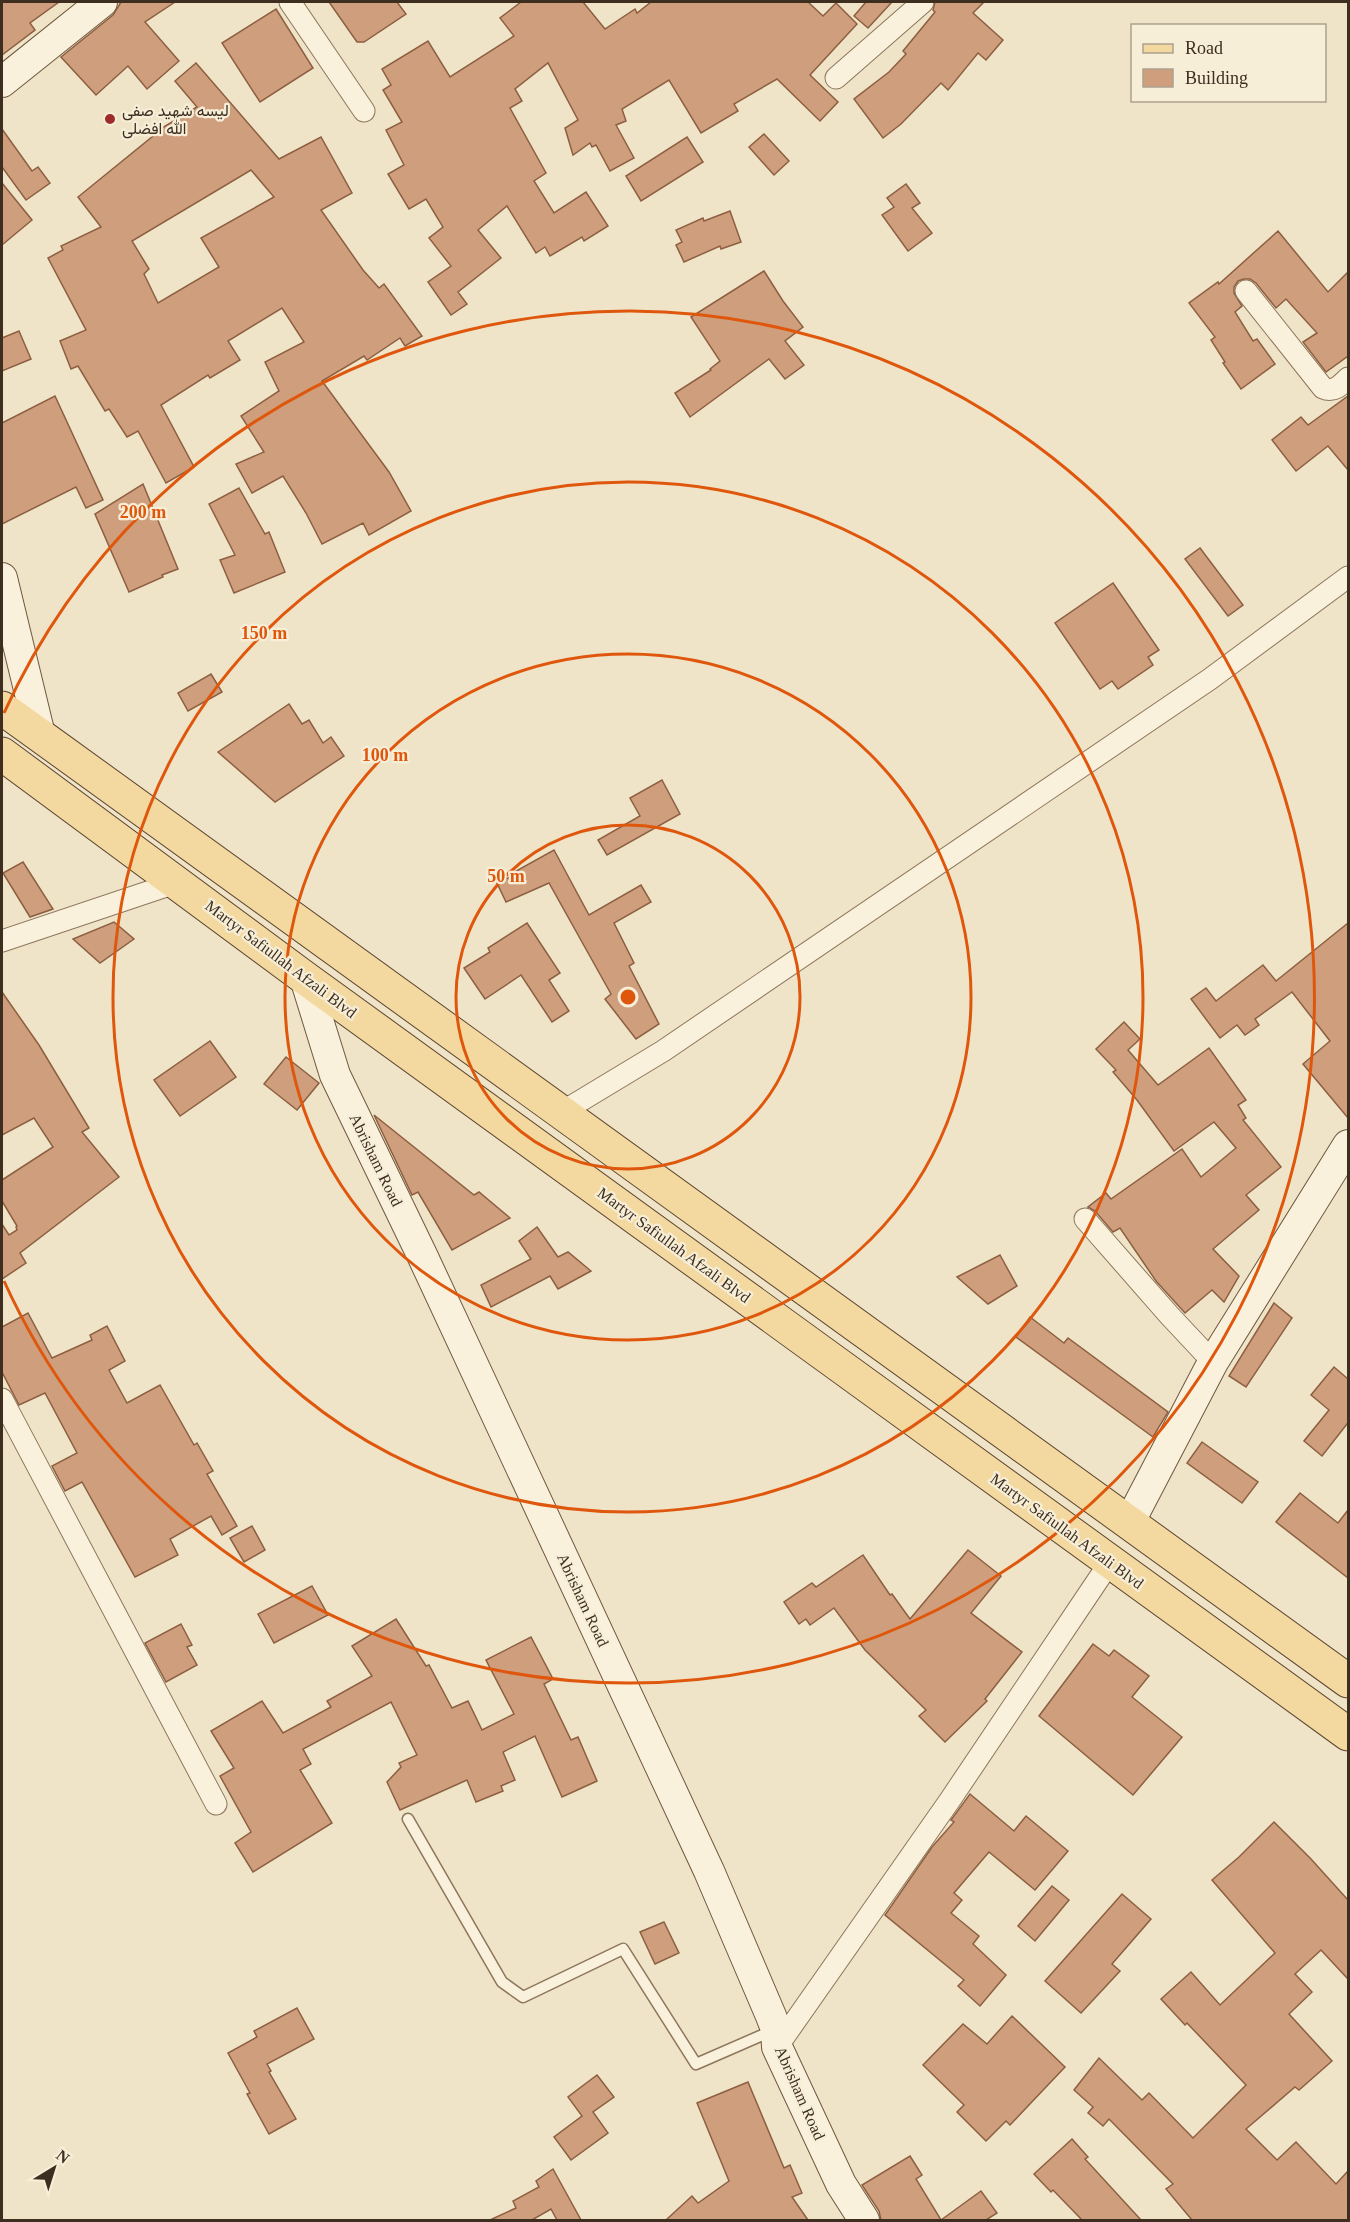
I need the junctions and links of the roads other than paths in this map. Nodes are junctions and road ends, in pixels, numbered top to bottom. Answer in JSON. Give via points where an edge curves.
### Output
{"nodes":[{"id":1,"x":102,"y":2,"type":"edge"},
{"id":2,"x":290,"y":2,"type":"edge"},
{"id":3,"x":923,"y":2,"type":"edge"},
{"id":4,"x":836,"y":78,"type":"dead end"},
{"id":5,"x":2,"y":82,"type":"edge"},
{"id":6,"x":364,"y":111,"type":"dead end"},
{"id":7,"x":1246,"y":291,"type":"dead end"},
{"id":8,"x":1348,"y":378,"type":"edge"},
{"id":9,"x":1348,"y":577,"type":"edge"},
{"id":10,"x":2,"y":579,"type":"edge"},
{"id":11,"x":2,"y":708,"type":"edge"},
{"id":12,"x":40,"y":735,"type":"junction"},
{"id":13,"x":2,"y":754,"type":"edge"},
{"id":14,"x":178,"y":882,"type":"junction"},
{"id":15,"x":2,"y":941,"type":"edge"},
{"id":16,"x":304,"y":978,"type":"junction"},
{"id":17,"x":561,"y":1112,"type":"junction"},
{"id":18,"x":1348,"y":1146,"type":"edge"},
{"id":19,"x":1086,"y":1219,"type":"dead end"},
{"id":20,"x":1213,"y":1362,"type":"junction"},
{"id":21,"x":2,"y":1399,"type":"edge"},
{"id":22,"x":984,"y":1417,"type":"junction"},
{"id":23,"x":949,"y":1444,"type":"junction"},
{"id":24,"x":1129,"y":1523,"type":"junction"},
{"id":25,"x":1110,"y":1562,"type":"junction"},
{"id":26,"x":1348,"y":1681,"type":"edge"},
{"id":27,"x":1348,"y":1734,"type":"edge"},
{"id":28,"x":216,"y":1804,"type":"dead end"},
{"id":29,"x":408,"y":1819,"type":"dead end"},
{"id":30,"x":776,"y":2038,"type":"junction"},
{"id":31,"x":864,"y":2220,"type":"edge"}],
"edges":[{"from":1,"to":5,"type":"main road"},
{"from":2,"to":6,"type":"street"},
{"from":3,"to":4,"type":"street"},
{"from":7,"to":8,"type":"street","via":[[1323,388],[1337,389]]},
{"from":9,"to":17,"type":"street","via":[[1210,680],[722,1012]]},
{"from":10,"to":12,"type":"main road"},
{"from":11,"to":12,"type":"main road"},
{"from":12,"to":17,"type":"main road"},
{"from":13,"to":14,"type":"main road","name":"Martyr Safiullah Afzali Blvd"},
{"from":14,"to":15,"type":"street"},
{"from":14,"to":16,"type":"main road","name":"Martyr Safiullah Afzali Blvd"},
{"from":16,"to":23,"type":"main road","name":"Martyr Safiullah Afzali Blvd"},
{"from":16,"to":30,"type":"main road","name":"Abrisham Road","via":[[335,1075],[709,1871]]},
{"from":17,"to":22,"type":"main road"},
{"from":18,"to":20,"type":"main road"},
{"from":19,"to":20,"type":"street"},
{"from":20,"to":24,"type":"main road"},
{"from":21,"to":28,"type":"street"},
{"from":22,"to":23,"type":"main road"},
{"from":22,"to":24,"type":"main road"},
{"from":23,"to":25,"type":"main road","name":"Martyr Safiullah Afzali Blvd"},
{"from":24,"to":26,"type":"main road"},
{"from":25,"to":27,"type":"main road","name":"Martyr Safiullah Afzali Blvd"},
{"from":25,"to":30,"type":"street","via":[[950,1800]]},
{"from":29,"to":30,"type":"lane","via":[[502,1982],[523,1997],[623,1949],[696,2064]]},
{"from":30,"to":31,"type":"main road","name":"Abrisham Road","via":[[841,2184]]}]}
